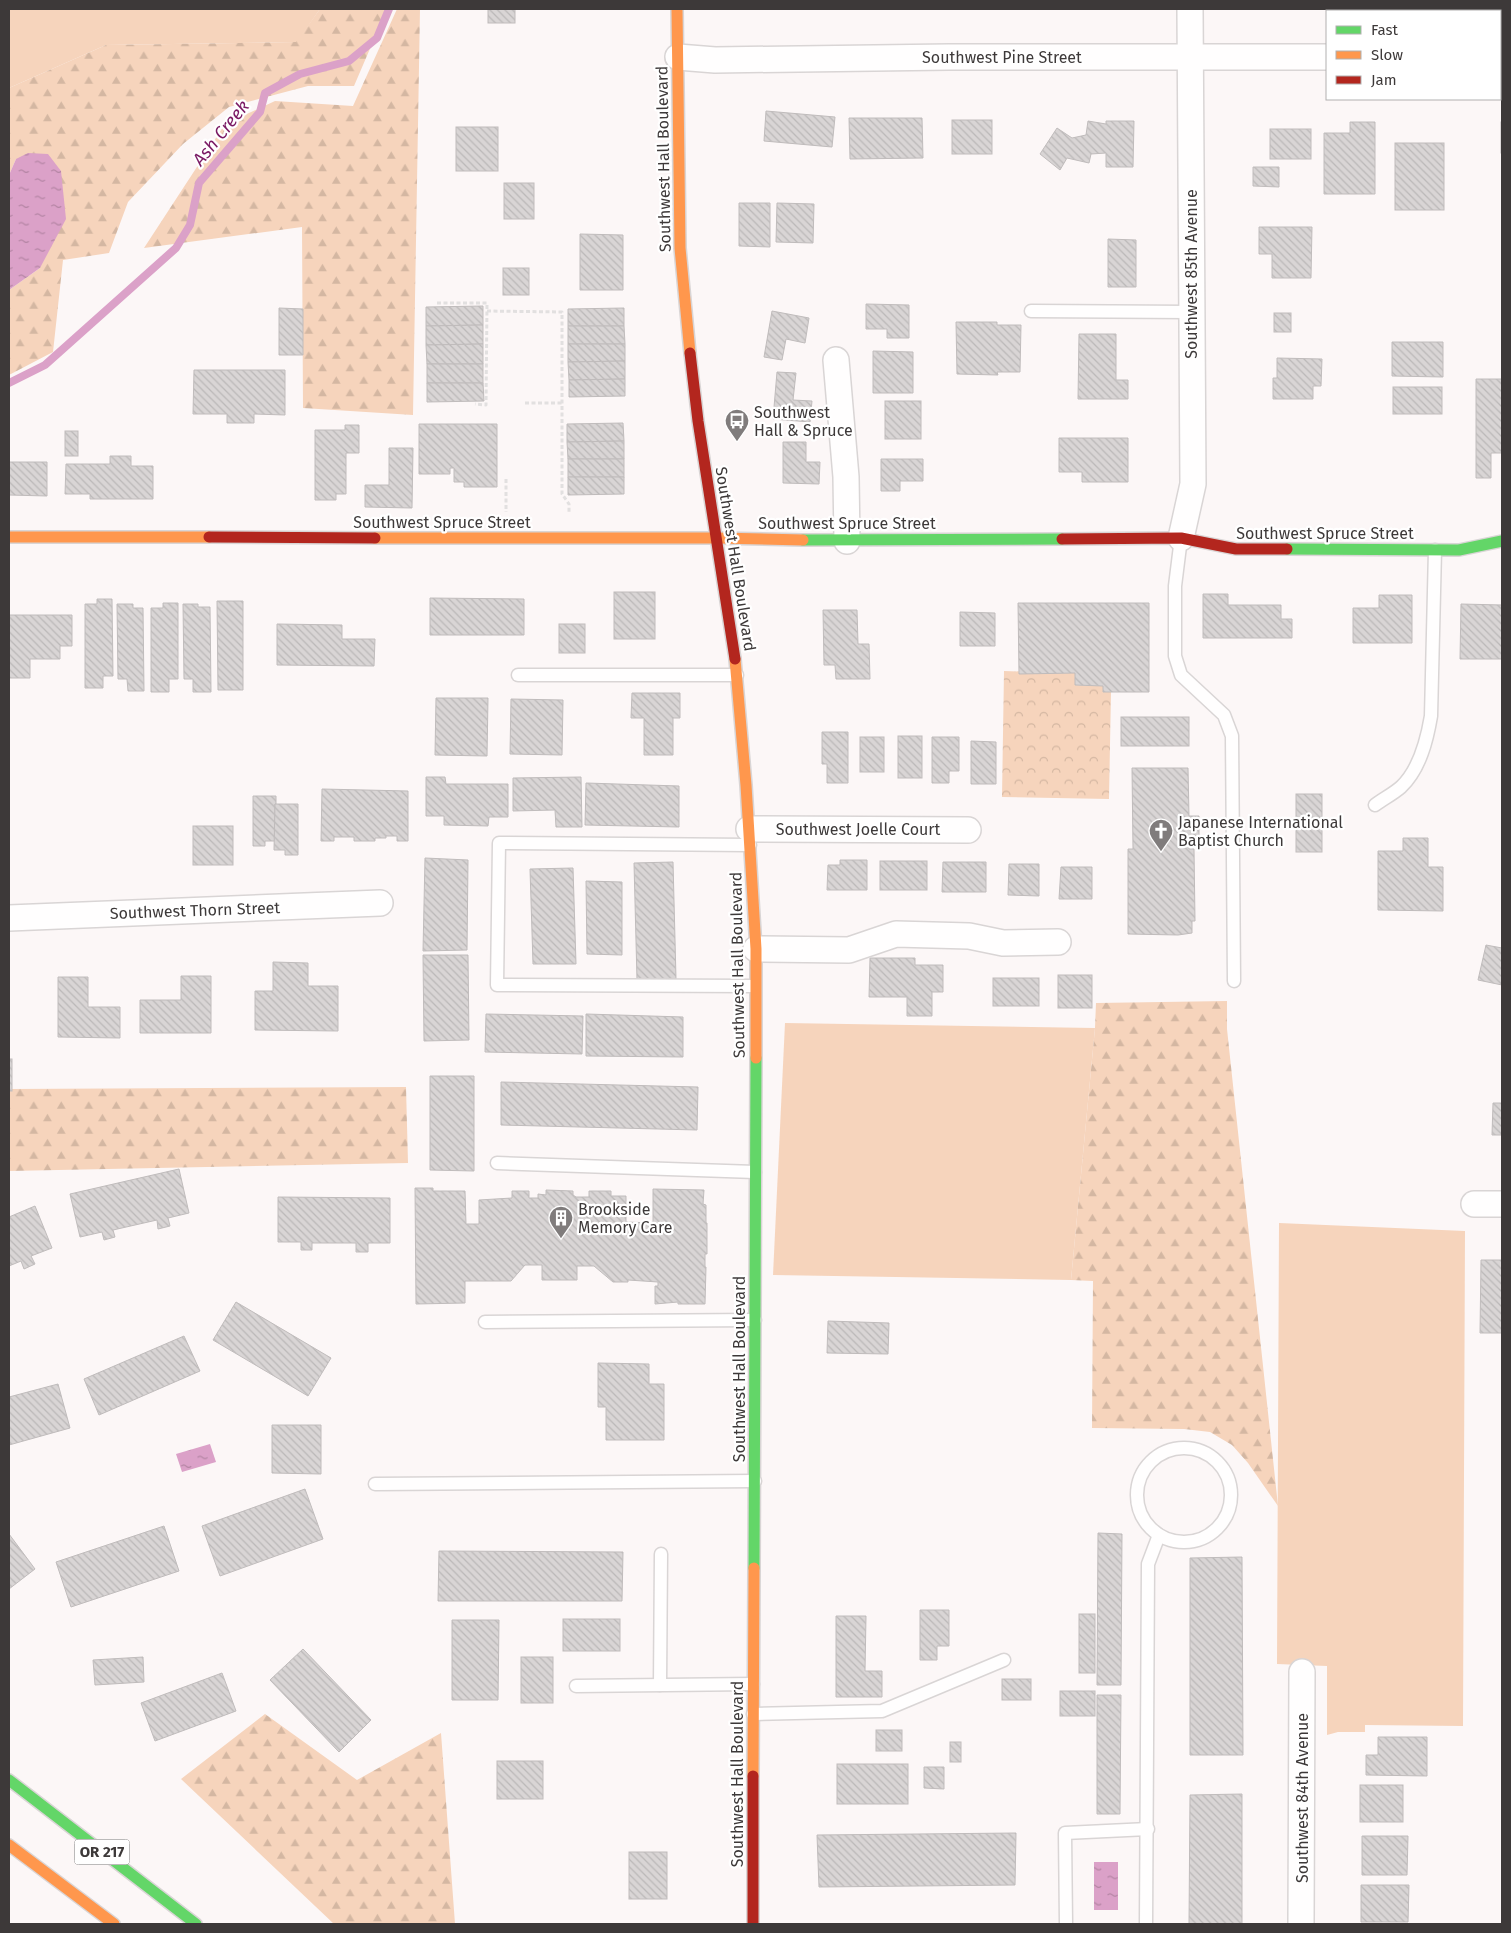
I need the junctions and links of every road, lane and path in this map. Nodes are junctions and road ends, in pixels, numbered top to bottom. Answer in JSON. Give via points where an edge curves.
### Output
{"nodes":[{"id":1,"x":678,"y":9,"type":"edge"},
{"id":2,"x":1190,"y":9,"type":"edge"},
{"id":3,"x":1190,"y":57,"type":"junction"},
{"id":4,"x":1326,"y":57,"type":"edge"},
{"id":5,"x":678,"y":58,"type":"junction"},
{"id":6,"x":437,"y":303,"type":"dead end"},
{"id":7,"x":487,"y":311,"type":"junction"},
{"id":8,"x":1032,"y":311,"type":"dead end"},
{"id":9,"x":1191,"y":312,"type":"junction"},
{"id":10,"x":836,"y":360,"type":"dead end"},
{"id":11,"x":525,"y":403,"type":"dead end"},
{"id":12,"x":562,"y":403,"type":"junction"},
{"id":13,"x":475,"y":404,"type":"dead end"},
{"id":14,"x":506,"y":479,"type":"dead end"},
{"id":15,"x":506,"y":517,"type":"dead end"},
{"id":16,"x":569,"y":518,"type":"dead end"},
{"id":17,"x":9,"y":538,"type":"edge"},
{"id":18,"x":717,"y":538,"type":"junction"},
{"id":19,"x":1181,"y":538,"type":"junction"},
{"id":20,"x":847,"y":541,"type":"junction"},
{"id":21,"x":1502,"y":541,"type":"edge"},
{"id":22,"x":1435,"y":550,"type":"junction"},
{"id":23,"x":518,"y":675,"type":"dead end"},
{"id":24,"x":737,"y":675,"type":"junction"},
{"id":25,"x":1375,"y":805,"type":"dead end"},
{"id":26,"x":968,"y":830,"type":"dead end"},
{"id":27,"x":749,"y":837,"type":"junction"},
{"id":28,"x":380,"y":903,"type":"dead end"},
{"id":29,"x":9,"y":918,"type":"edge"},
{"id":30,"x":1058,"y":942,"type":"dead end"},
{"id":31,"x":756,"y":949,"type":"junction"},
{"id":32,"x":1234,"y":981,"type":"dead end"},
{"id":33,"x":755,"y":986,"type":"junction"},
{"id":34,"x":497,"y":1163,"type":"dead end"},
{"id":35,"x":755,"y":1172,"type":"junction"},
{"id":36,"x":1474,"y":1204,"type":"dead end"},
{"id":37,"x":1502,"y":1204,"type":"edge"},
{"id":38,"x":755,"y":1320,"type":"junction"},
{"id":39,"x":485,"y":1322,"type":"dead end"},
{"id":40,"x":755,"y":1481,"type":"junction"},
{"id":41,"x":374,"y":1484,"type":"dead end"},
{"id":42,"x":1159,"y":1535,"type":"junction"},
{"id":43,"x":660,"y":1554,"type":"dead end"},
{"id":44,"x":1004,"y":1660,"type":"dead end"},
{"id":45,"x":1302,"y":1672,"type":"dead end"},
{"id":46,"x":753,"y":1684,"type":"junction"},
{"id":47,"x":576,"y":1686,"type":"dead end"},
{"id":48,"x":660,"y":1686,"type":"junction"},
{"id":49,"x":753,"y":1714,"type":"junction"},
{"id":50,"x":9,"y":1780,"type":"edge"},
{"id":51,"x":1148,"y":1829,"type":"junction"},
{"id":52,"x":9,"y":1845,"type":"edge"},
{"id":53,"x":114,"y":1924,"type":"edge"},
{"id":54,"x":196,"y":1924,"type":"edge"},
{"id":55,"x":753,"y":1924,"type":"edge"},
{"id":56,"x":1066,"y":1924,"type":"edge"},
{"id":57,"x":1146,"y":1924,"type":"edge"},
{"id":58,"x":1302,"y":1924,"type":"edge"}],
"edges":[{"from":1,"to":5,"type":"main road","name":"Southwest Hall Boulevard"},
{"from":2,"to":3,"type":"street","name":"Southwest 85th Avenue"},
{"from":3,"to":4,"type":"street","name":"Southwest Pine Street"},
{"from":3,"to":5,"type":"street","name":"Southwest Pine Street"},
{"from":3,"to":9,"type":"street","name":"Southwest 85th Avenue"},
{"from":5,"to":18,"type":"main road","name":"Southwest Hall Boulevard","via":[[680,248],[684,303],[698,421]]},
{"from":6,"to":7,"type":"path","via":[[487,303]]},
{"from":7,"to":12,"type":"path","via":[[562,312]]},
{"from":7,"to":13,"type":"path","via":[[486,405]]},
{"from":8,"to":9,"type":"lane"},
{"from":9,"to":19,"type":"street","name":"Southwest 85th Avenue","via":[[1193,484]]},
{"from":10,"to":20,"type":"street","via":[[846,477]]},
{"from":11,"to":12,"type":"path"},
{"from":12,"to":16,"type":"path","via":[[562,494],[569,504]]},
{"from":14,"to":15,"type":"path"},
{"from":17,"to":18,"type":"main road","name":"Southwest Spruce Street"},
{"from":18,"to":20,"type":"main road","name":"Southwest Spruce Street"},
{"from":18,"to":24,"type":"main road","name":"Southwest Hall Boulevard"},
{"from":19,"to":20,"type":"main road","name":"Southwest Spruce Street"},
{"from":19,"to":22,"type":"main road","name":"Southwest Spruce Street","via":[[1236,549]]},
{"from":19,"to":32,"type":"lane","via":[[1175,586],[1175,656],[1181,675],[1224,715],[1232,736]]},
{"from":21,"to":22,"type":"main road","name":"Southwest Spruce Street","via":[[1473,548]]},
{"from":22,"to":25,"type":"lane","via":[[1431,716],[1427,741],[1401,787]]},
{"from":23,"to":24,"type":"lane"},
{"from":24,"to":27,"type":"main road","name":"Southwest Hall Boulevard"},
{"from":26,"to":27,"type":"street","name":"Southwest Joelle Court"},
{"from":27,"to":31,"type":"main road","name":"Southwest Hall Boulevard"},
{"from":27,"to":33,"type":"lane","via":[[499,843],[497,985]]},
{"from":28,"to":29,"type":"street","name":"Southwest Thorn Street"},
{"from":30,"to":31,"type":"street","via":[[1003,943],[969,936],[896,934],[849,950]]},
{"from":31,"to":33,"type":"main road","name":"Southwest Hall Boulevard"},
{"from":33,"to":35,"type":"main road","name":"Southwest Hall Boulevard"},
{"from":34,"to":35,"type":"lane"},
{"from":35,"to":38,"type":"main road","name":"Southwest Hall Boulevard"},
{"from":36,"to":37,"type":"street"},
{"from":38,"to":39,"type":"lane"},
{"from":38,"to":40,"type":"main road","name":"Southwest Hall Boulevard"},
{"from":40,"to":41,"type":"lane"},
{"from":40,"to":46,"type":"main road","name":"Southwest Hall Boulevard"},
{"from":42,"to":42,"type":"lane","via":[[1142,1518],[1137,1502],[1137,1486],[1142,1472],[1152,1460],[1179,1448],[1194,1448],[1208,1454],[1220,1464],[1232,1491],[1224,1522],[1212,1534],[1198,1541],[1182,1543]]},
{"from":42,"to":51,"type":"lane","via":[[1148,1564]]},
{"from":43,"to":48,"type":"lane"},
{"from":44,"to":49,"type":"lane","via":[[882,1711]]},
{"from":45,"to":58,"type":"street","name":"Southwest 84th Avenue"},
{"from":46,"to":48,"type":"lane"},
{"from":46,"to":49,"type":"main road","name":"Southwest Hall Boulevard"},
{"from":47,"to":48,"type":"lane"},
{"from":49,"to":55,"type":"main road","name":"Southwest Hall Boulevard"},
{"from":50,"to":54,"type":"main road","number":"OR 217"},
{"from":51,"to":56,"type":"lane","via":[[1065,1832]]},
{"from":51,"to":57,"type":"lane"},
{"from":52,"to":53,"type":"main road","number":"OR 217"}]}
